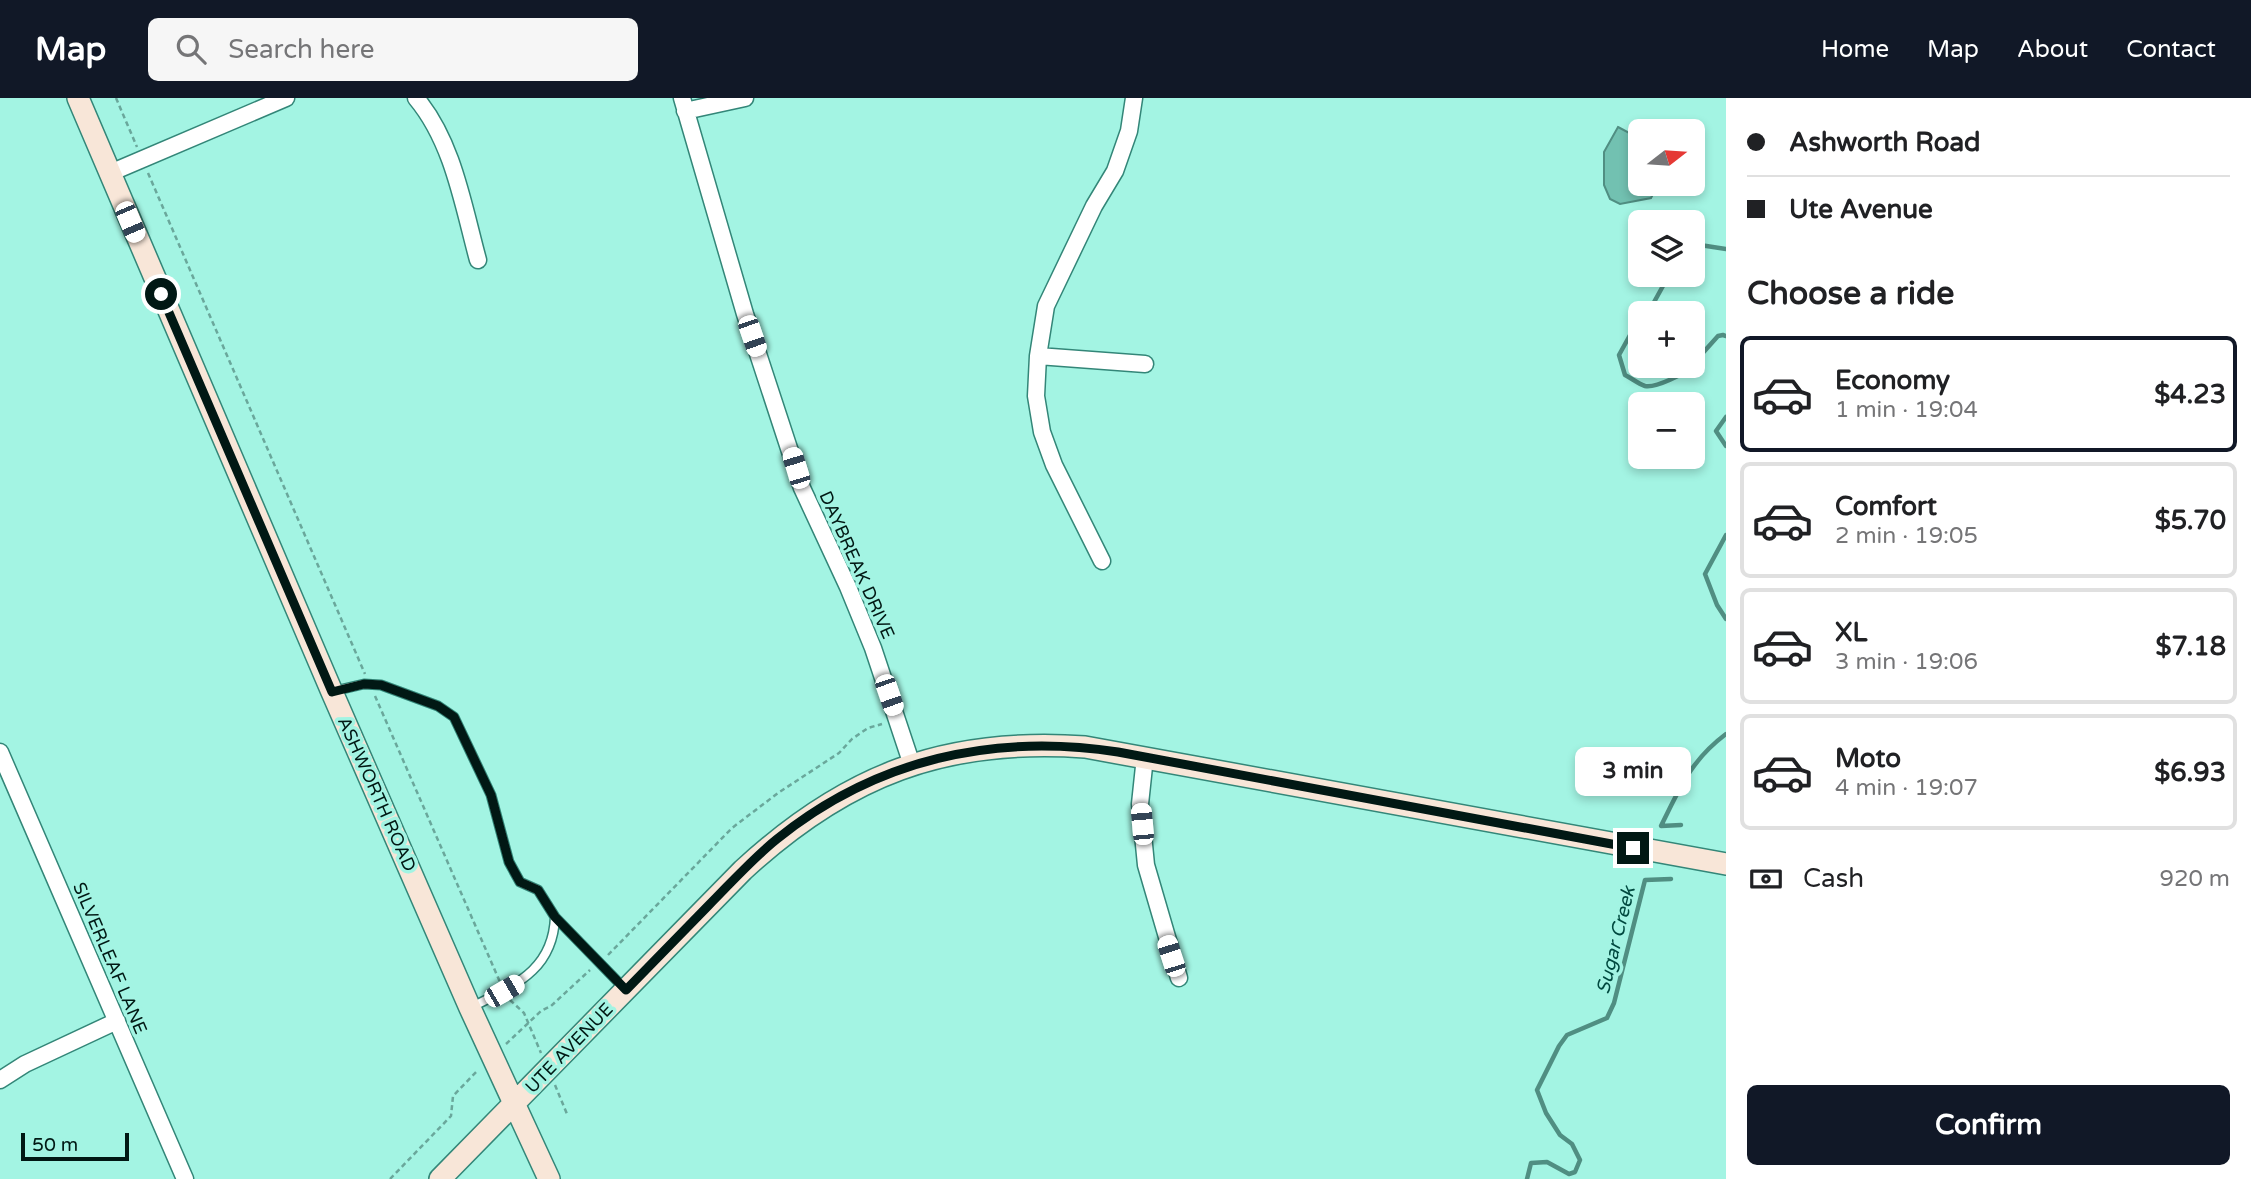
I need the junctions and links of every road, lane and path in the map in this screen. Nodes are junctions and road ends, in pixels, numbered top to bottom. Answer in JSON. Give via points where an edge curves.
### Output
{"nodes":[{"id":1,"x":78,"y":98,"type":"edge"},
{"id":2,"x":116,"y":98,"type":"edge"},
{"id":3,"x":286,"y":98,"type":"edge"},
{"id":4,"x":416,"y":98,"type":"edge"},
{"id":5,"x":745,"y":98,"type":"edge"},
{"id":6,"x":1134,"y":98,"type":"edge"},
{"id":7,"x":683,"y":105,"type":"edge"},
{"id":8,"x":143,"y":159,"type":"junction"},
{"id":9,"x":110,"y":173,"type":"junction"},
{"id":10,"x":478,"y":260,"type":"dead end"},
{"id":11,"x":1038,"y":356,"type":"junction"},
{"id":12,"x":1145,"y":364,"type":"dead end"},
{"id":13,"x":1102,"y":561,"type":"dead end"},
{"id":14,"x":370,"y":684,"type":"junction"},
{"id":15,"x":332,"y":692,"type":"junction"},
{"id":16,"x":897,"y":719,"type":"junction"},
{"id":17,"x":0,"y":752,"type":"edge"},
{"id":18,"x":1145,"y":757,"type":"junction"},
{"id":19,"x":912,"y":765,"type":"junction"},
{"id":20,"x":1726,"y":864,"type":"edge"},
{"id":21,"x":555,"y":917,"type":"junction"},
{"id":22,"x":598,"y":963,"type":"junction"},
{"id":23,"x":1178,"y":978,"type":"dead end"},
{"id":24,"x":626,"y":990,"type":"junction"},
{"id":25,"x":504,"y":991,"type":"junction"},
{"id":26,"x":470,"y":1008,"type":"junction"},
{"id":27,"x":117,"y":1021,"type":"junction"},
{"id":28,"x":528,"y":1023,"type":"junction"},
{"id":29,"x":493,"y":1056,"type":"junction"},
{"id":30,"x":548,"y":1069,"type":"junction"},
{"id":31,"x":0,"y":1080,"type":"edge"},
{"id":32,"x":515,"y":1103,"type":"junction"},
{"id":33,"x":567,"y":1114,"type":"dead end"},
{"id":34,"x":185,"y":1179,"type":"edge"},
{"id":35,"x":390,"y":1179,"type":"edge"},
{"id":36,"x":440,"y":1179,"type":"edge"},
{"id":37,"x":549,"y":1179,"type":"edge"}],
"edges":[{"from":1,"to":9,"type":"main road","name":"ASHWORTH ROAD"},
{"from":2,"to":8,"type":"path"},
{"from":3,"to":8,"type":"street"},
{"from":4,"to":10,"type":"street","via":[[431,116],[449,157]]},
{"from":5,"to":7,"type":"street"},
{"from":6,"to":11,"type":"street","via":[[1115,171],[1046,306]]},
{"from":7,"to":16,"type":"street","name":"DAYBREAK DRIVE","via":[[802,488],[848,587]]},
{"from":8,"to":9,"type":"street"},
{"from":8,"to":14,"type":"path"},
{"from":9,"to":15,"type":"main road","name":"ASHWORTH ROAD"},
{"from":11,"to":12,"type":"street"},
{"from":11,"to":13,"type":"street","via":[[1036,396],[1042,432]]},
{"from":14,"to":15,"type":"lane"},
{"from":14,"to":21,"type":"lane","via":[[409,694],[454,717],[491,795],[509,862],[520,882],[538,890]]},
{"from":14,"to":25,"type":"path"},
{"from":15,"to":26,"type":"main road","name":"ASHWORTH ROAD"},
{"from":16,"to":19,"type":"street","name":"DAYBREAK DRIVE"},
{"from":16,"to":22,"type":"path","via":[[852,738],[839,753],[732,828]]},
{"from":17,"to":27,"type":"street","name":"SILVERLEAF LANE"},
{"from":18,"to":19,"type":"main road","name":"UTE AVENUE","via":[[1085,747],[1019,745]]},
{"from":18,"to":20,"type":"main road","name":"UTE AVENUE"},
{"from":18,"to":23,"type":"street","via":[[1140,804],[1146,864]]},
{"from":19,"to":24,"type":"main road","name":"UTE AVENUE","via":[[830,802],[776,839]]},
{"from":21,"to":22,"type":"lane"},
{"from":21,"to":25,"type":"lane","via":[[551,943],[536,968]]},
{"from":22,"to":24,"type":"lane"},
{"from":22,"to":28,"type":"path"},
{"from":24,"to":30,"type":"main road","name":"UTE AVENUE"},
{"from":25,"to":26,"type":"lane"},
{"from":25,"to":28,"type":"path"},
{"from":26,"to":29,"type":"main road","name":"ASHWORTH ROAD"},
{"from":27,"to":31,"type":"street"},
{"from":27,"to":34,"type":"street","name":"SILVERLEAF LANE"},
{"from":28,"to":29,"type":"path"},
{"from":28,"to":30,"type":"path"},
{"from":29,"to":32,"type":"main road","name":"ASHWORTH ROAD"},
{"from":29,"to":35,"type":"path","via":[[453,1096],[451,1116]]},
{"from":30,"to":32,"type":"main road","name":"UTE AVENUE"},
{"from":30,"to":33,"type":"path"},
{"from":32,"to":36,"type":"main road","name":"UTE AVENUE"},
{"from":32,"to":37,"type":"main road","name":"ASHWORTH ROAD"}]}
